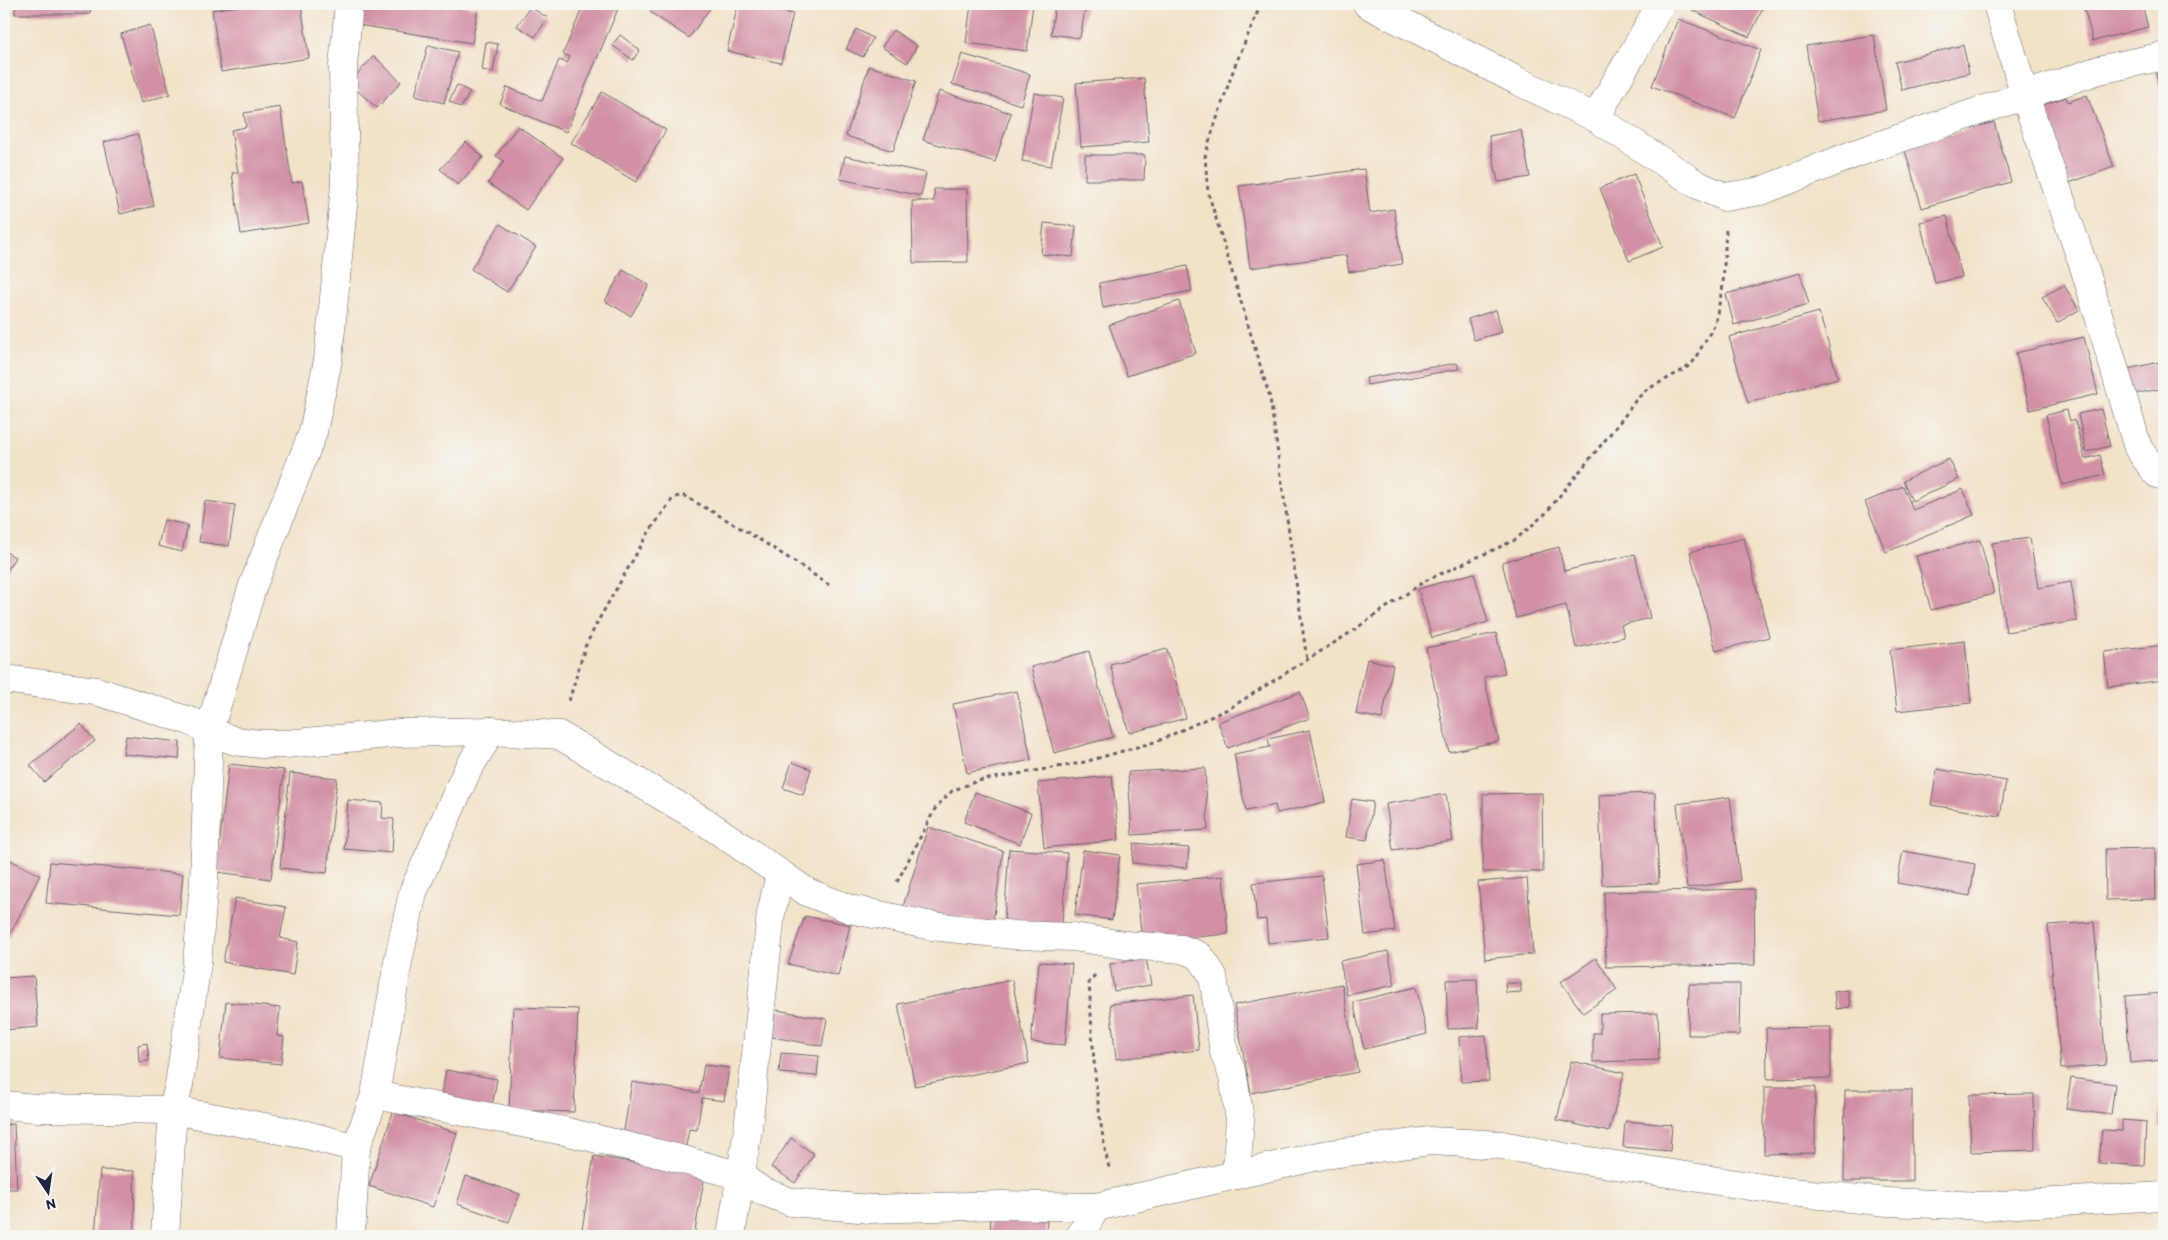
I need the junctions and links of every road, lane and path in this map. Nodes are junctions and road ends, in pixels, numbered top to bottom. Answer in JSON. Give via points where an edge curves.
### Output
{"nodes":[{"id":1,"x":349,"y":4,"type":"edge"},
{"id":2,"x":1261,"y":4,"type":"edge"},
{"id":3,"x":1367,"y":4,"type":"edge"},
{"id":4,"x":1660,"y":4,"type":"edge"},
{"id":5,"x":1998,"y":4,"type":"edge"},
{"id":6,"x":2164,"y":56,"type":"edge"},
{"id":7,"x":2025,"y":96,"type":"junction"},
{"id":8,"x":1596,"y":118,"type":"junction"},
{"id":9,"x":1726,"y":197,"type":"junction"},
{"id":10,"x":2164,"y":476,"type":"edge"},
{"id":11,"x":829,"y":585,"type":"dead end"},
{"id":12,"x":1307,"y":660,"type":"junction"},
{"id":13,"x":4,"y":679,"type":"edge"},
{"id":14,"x":208,"y":731,"type":"junction"},
{"id":15,"x":491,"y":731,"type":"junction"},
{"id":16,"x":559,"y":735,"type":"junction"},
{"id":17,"x":780,"y":875,"type":"junction"},
{"id":18,"x":879,"y":916,"type":"junction"},
{"id":19,"x":1125,"y":945,"type":"junction"},
{"id":20,"x":375,"y":1095,"type":"junction"},
{"id":21,"x":4,"y":1106,"type":"edge"},
{"id":22,"x":173,"y":1110,"type":"junction"},
{"id":23,"x":356,"y":1148,"type":"junction"},
{"id":24,"x":1236,"y":1175,"type":"junction"},
{"id":25,"x":740,"y":1176,"type":"junction"},
{"id":26,"x":2164,"y":1196,"type":"edge"},
{"id":27,"x":1107,"y":1205,"type":"junction"},
{"id":28,"x":165,"y":1236,"type":"edge"},
{"id":29,"x":351,"y":1236,"type":"edge"},
{"id":30,"x":731,"y":1236,"type":"edge"},
{"id":31,"x":1080,"y":1236,"type":"edge"}],
"edges":[{"from":1,"to":14,"type":"street","via":[[343,66],[345,185],[328,360],[313,432],[252,588]]},
{"from":2,"to":12,"type":"path","via":[[1234,68],[1205,157],[1208,192],[1270,398]]},
{"from":3,"to":8,"type":"street"},
{"from":4,"to":8,"type":"street"},
{"from":5,"to":7,"type":"street"},
{"from":6,"to":7,"type":"street","via":[[2099,70]]},
{"from":7,"to":9,"type":"street","via":[[1857,153],[1761,191]]},
{"from":7,"to":10,"type":"street","via":[[2085,270],[2138,448],[2157,474]]},
{"from":8,"to":9,"type":"street","via":[[1698,185]]},
{"from":9,"to":12,"type":"path","via":[[1726,251],[1715,324],[1692,362],[1646,390],[1635,401],[1545,514],[1515,540],[1425,581]]},
{"from":11,"to":16,"type":"path","via":[[716,513],[677,495],[647,535],[598,620],[585,647]]},
{"from":12,"to":18,"type":"path","via":[[1230,708],[1158,741],[1081,763],[978,781],[952,791],[936,807]]},
{"from":13,"to":14,"type":"street","via":[[96,692],[169,713]]},
{"from":14,"to":15,"type":"street","via":[[235,742],[286,744],[399,733]]},
{"from":14,"to":22,"type":"street","via":[[204,880],[197,954]]},
{"from":15,"to":16,"type":"street"},
{"from":15,"to":20,"type":"street","via":[[467,772],[413,892]]},
{"from":16,"to":17,"type":"street","via":[[704,821]]},
{"from":17,"to":18,"type":"street","via":[[807,892],[850,910]]},
{"from":17,"to":25,"type":"street","via":[[771,913]]},
{"from":18,"to":19,"type":"street","via":[[932,926],[1014,935],[1074,937]]},
{"from":19,"to":24,"type":"street","via":[[1182,949],[1200,956],[1213,976],[1224,1052],[1240,1120]]},
{"from":19,"to":27,"type":"path","via":[[1089,982]]},
{"from":20,"to":23,"type":"street"},
{"from":20,"to":25,"type":"street","via":[[564,1131]]},
{"from":21,"to":22,"type":"street"},
{"from":22,"to":23,"type":"street"},
{"from":22,"to":28,"type":"street"},
{"from":23,"to":29,"type":"street"},
{"from":24,"to":26,"type":"street","via":[[1323,1155],[1430,1141],[1502,1145],[1782,1191],[1888,1202],[1983,1206]]},
{"from":24,"to":27,"type":"street"},
{"from":25,"to":27,"type":"street","via":[[762,1191],[801,1203],[870,1208]]},
{"from":25,"to":30,"type":"street"},
{"from":27,"to":31,"type":"street"}]}
